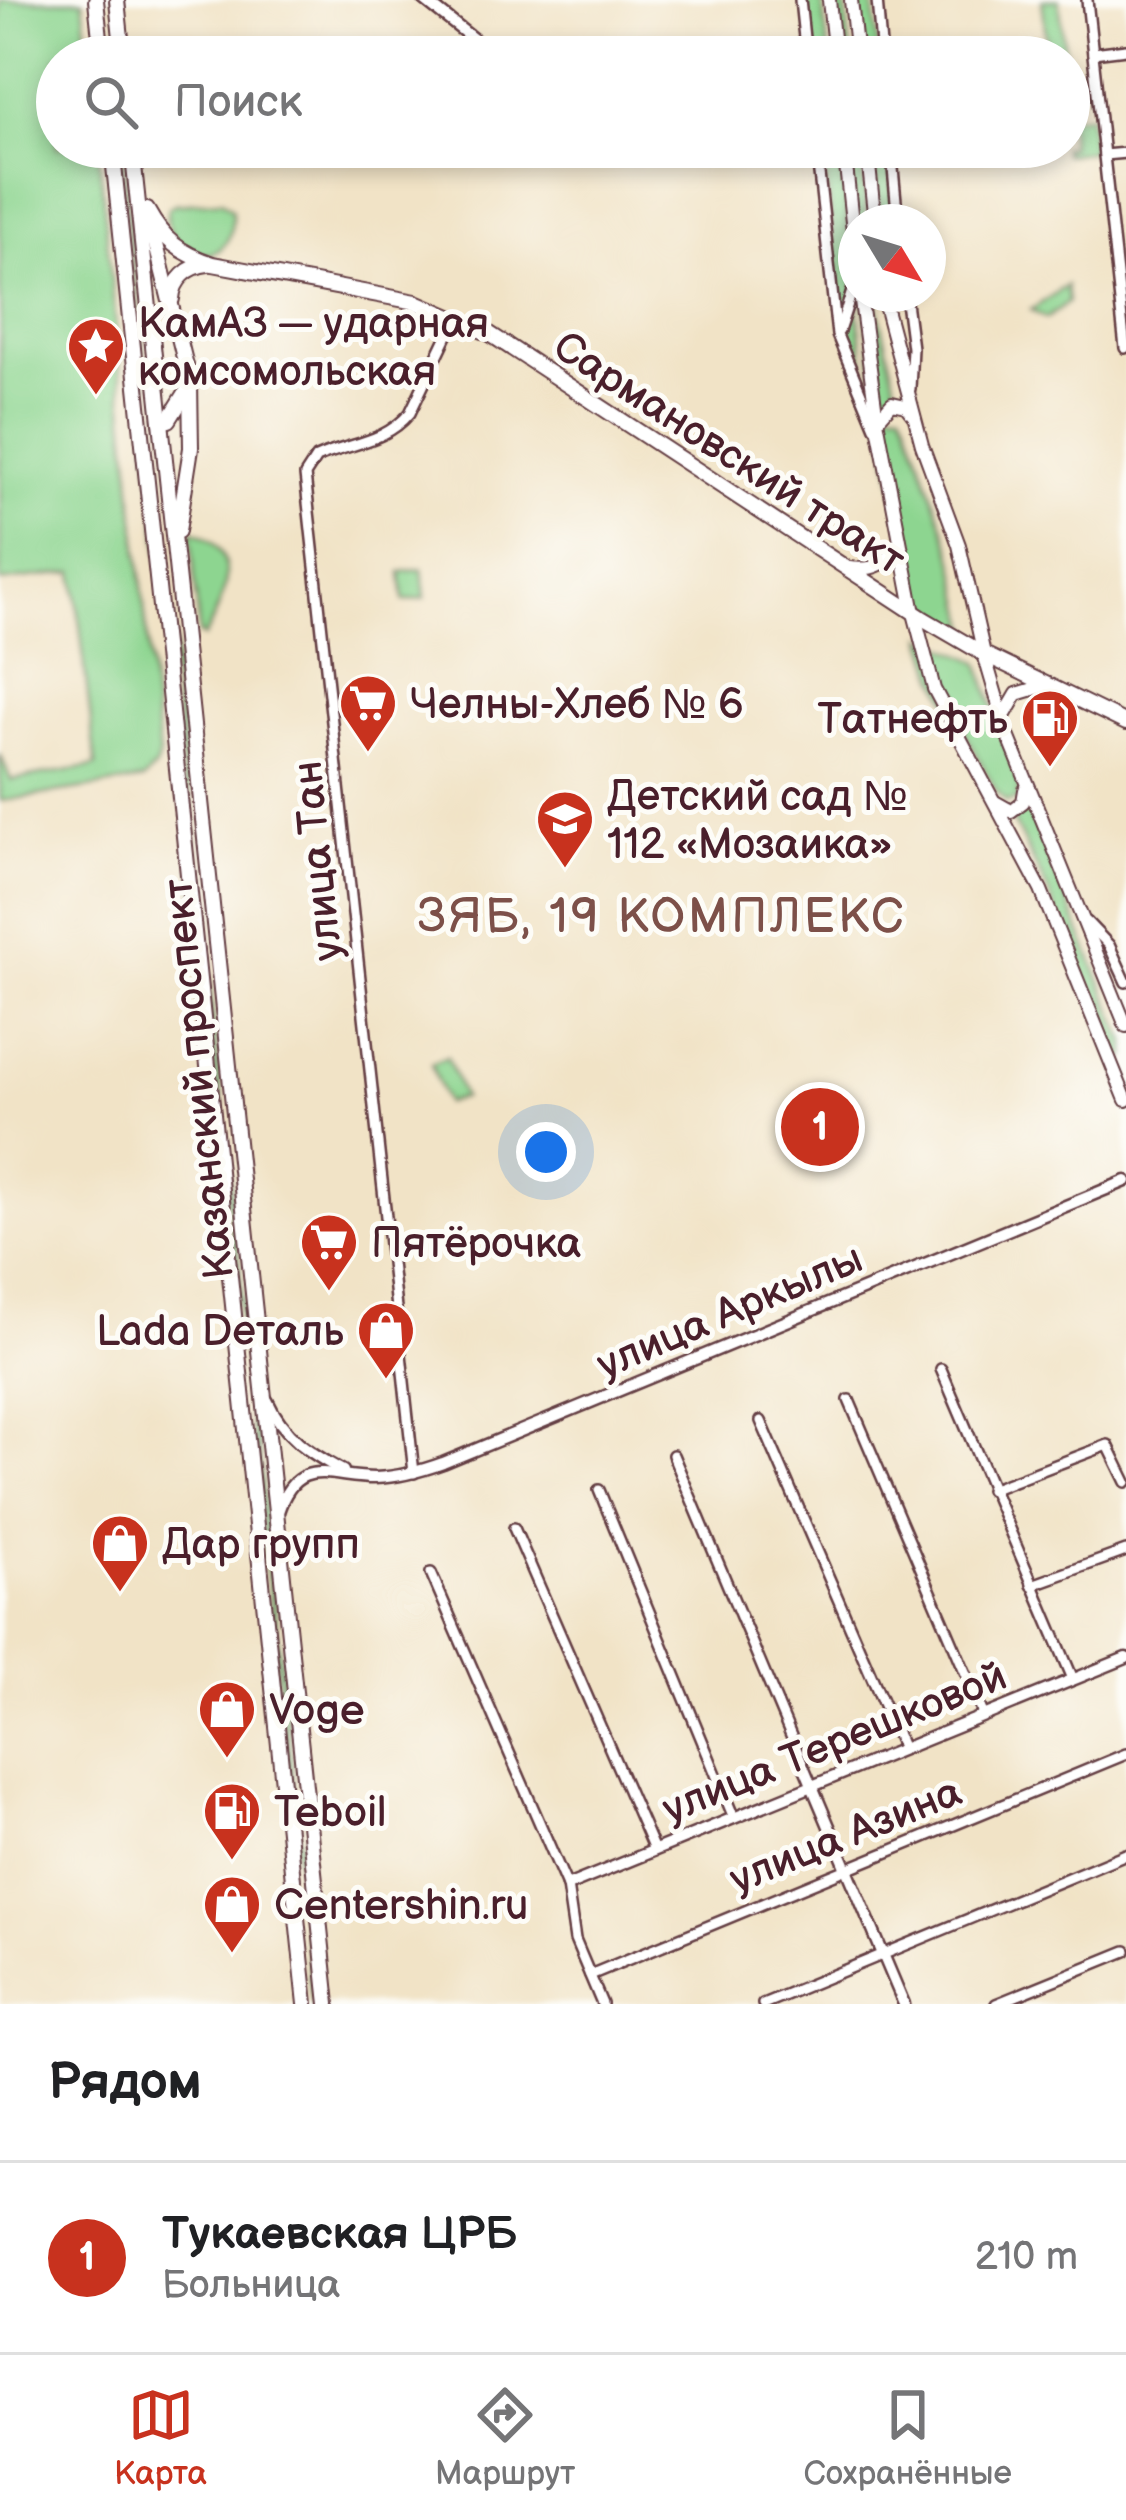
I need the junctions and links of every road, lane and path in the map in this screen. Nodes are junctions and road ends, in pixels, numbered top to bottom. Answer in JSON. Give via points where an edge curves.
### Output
{"nodes":[{"id":1,"x":96,"y":0,"type":"edge"},
{"id":2,"x":117,"y":0,"type":"edge"},
{"id":3,"x":424,"y":0,"type":"edge"},
{"id":4,"x":800,"y":0,"type":"edge"},
{"id":5,"x":829,"y":0,"type":"edge"},
{"id":6,"x":851,"y":0,"type":"edge"},
{"id":7,"x":877,"y":0,"type":"edge"},
{"id":8,"x":1087,"y":0,"type":"edge"},
{"id":9,"x":100,"y":36,"type":"edge"},
{"id":10,"x":121,"y":36,"type":"edge"},
{"id":11,"x":469,"y":36,"type":"edge"},
{"id":12,"x":804,"y":36,"type":"edge"},
{"id":13,"x":833,"y":36,"type":"edge"},
{"id":14,"x":855,"y":36,"type":"edge"},
{"id":15,"x":880,"y":36,"type":"edge"},
{"id":16,"x":1126,"y":49,"type":"edge"},
{"id":17,"x":1093,"y":53,"type":"junction"},
{"id":18,"x":1126,"y":153,"type":"edge"},
{"id":19,"x":1104,"y":154,"type":"junction"},
{"id":20,"x":114,"y":168,"type":"edge"},
{"id":21,"x":134,"y":168,"type":"edge"},
{"id":22,"x":137,"y":168,"type":"edge"},
{"id":23,"x":818,"y":168,"type":"edge"},
{"id":24,"x":846,"y":168,"type":"edge"},
{"id":25,"x":869,"y":168,"type":"edge"},
{"id":26,"x":893,"y":168,"type":"edge"},
{"id":27,"x":850,"y":204,"type":"edge"},
{"id":28,"x":872,"y":204,"type":"edge"},
{"id":29,"x":896,"y":204,"type":"edge"},
{"id":30,"x":148,"y":210,"type":"junction"},
{"id":31,"x":213,"y":264,"type":"junction"},
{"id":32,"x":845,"y":312,"type":"edge"},
{"id":33,"x":862,"y":312,"type":"edge"},
{"id":34,"x":887,"y":312,"type":"edge"},
{"id":35,"x":907,"y":312,"type":"edge"},
{"id":36,"x":173,"y":316,"type":"junction"},
{"id":37,"x":456,"y":317,"type":"junction"},
{"id":38,"x":837,"y":335,"type":"junction"},
{"id":39,"x":1125,"y":348,"type":"edge"},
{"id":40,"x":136,"y":382,"type":"junction"},
{"id":41,"x":190,"y":382,"type":"junction"},
{"id":42,"x":910,"y":400,"type":"junction"},
{"id":43,"x":914,"y":416,"type":"junction"},
{"id":44,"x":877,"y":420,"type":"junction"},
{"id":45,"x":161,"y":422,"type":"junction"},
{"id":46,"x":882,"y":444,"type":"junction"},
{"id":47,"x":900,"y":541,"type":"junction"},
{"id":48,"x":175,"y":548,"type":"junction"},
{"id":49,"x":848,"y":568,"type":"junction"},
{"id":50,"x":914,"y":613,"type":"junction"},
{"id":51,"x":984,"y":654,"type":"junction"},
{"id":52,"x":1047,"y":685,"type":"junction"},
{"id":53,"x":1003,"y":720,"type":"junction"},
{"id":54,"x":1126,"y":723,"type":"edge"},
{"id":55,"x":1024,"y":783,"type":"junction"},
{"id":56,"x":992,"y":800,"type":"junction"},
{"id":57,"x":1083,"y":918,"type":"junction"},
{"id":58,"x":1126,"y":982,"type":"edge"},
{"id":59,"x":1126,"y":1026,"type":"edge"},
{"id":60,"x":1122,"y":1073,"type":"edge"},
{"id":61,"x":1126,"y":1100,"type":"edge"},
{"id":62,"x":1126,"y":1180,"type":"edge"},
{"id":63,"x":941,"y":1369,"type":"dead end"},
{"id":64,"x":262,"y":1390,"type":"junction"},
{"id":65,"x":849,"y":1400,"type":"dead end"},
{"id":66,"x":761,"y":1421,"type":"dead end"},
{"id":67,"x":1126,"y":1447,"type":"edge"},
{"id":68,"x":1111,"y":1449,"type":"junction"},
{"id":69,"x":673,"y":1455,"type":"dead end"},
{"id":70,"x":414,"y":1473,"type":"junction"},
{"id":71,"x":351,"y":1476,"type":"junction"},
{"id":72,"x":1126,"y":1482,"type":"edge"},
{"id":73,"x":598,"y":1490,"type":"dead end"},
{"id":74,"x":990,"y":1490,"type":"junction"},
{"id":75,"x":278,"y":1515,"type":"junction"},
{"id":76,"x":514,"y":1528,"type":"dead end"},
{"id":77,"x":1126,"y":1551,"type":"edge"},
{"id":78,"x":431,"y":1573,"type":"dead end"},
{"id":79,"x":1032,"y":1586,"type":"junction"},
{"id":80,"x":1126,"y":1658,"type":"edge"},
{"id":81,"x":1073,"y":1679,"type":"junction"},
{"id":82,"x":984,"y":1716,"type":"junction"},
{"id":83,"x":903,"y":1749,"type":"junction"},
{"id":84,"x":1126,"y":1754,"type":"edge"},
{"id":85,"x":812,"y":1786,"type":"junction"},
{"id":86,"x":734,"y":1818,"type":"junction"},
{"id":87,"x":654,"y":1850,"type":"junction"},
{"id":88,"x":1126,"y":1854,"type":"edge"},
{"id":89,"x":848,"y":1869,"type":"junction"},
{"id":90,"x":567,"y":1886,"type":"junction"},
{"id":91,"x":1126,"y":1951,"type":"edge"},
{"id":92,"x":883,"y":1953,"type":"junction"},
{"id":93,"x":590,"y":1975,"type":"junction"},
{"id":94,"x":306,"y":2004,"type":"edge"},
{"id":95,"x":328,"y":2004,"type":"edge"},
{"id":96,"x":602,"y":2004,"type":"edge"},
{"id":97,"x":763,"y":2004,"type":"edge"},
{"id":98,"x":904,"y":2004,"type":"edge"},
{"id":99,"x":996,"y":2004,"type":"edge"}],
"edges":[{"from":1,"to":9,"type":"main road"},
{"from":2,"to":10,"type":"main road"},
{"from":3,"to":11,"type":"street"},
{"from":4,"to":12,"type":"street"},
{"from":5,"to":13,"type":"main road"},
{"from":6,"to":14,"type":"main road"},
{"from":7,"to":15,"type":"street"},
{"from":8,"to":17,"type":"street"},
{"from":16,"to":17,"type":"street"},
{"from":17,"to":19,"type":"street"},
{"from":18,"to":19,"type":"street"},
{"from":19,"to":39,"type":"street"},
{"from":20,"to":40,"type":"main road","name":"Казанский проспект"},
{"from":21,"to":45,"type":"main road","name":"Казанский проспект"},
{"from":22,"to":30,"type":"main road"},
{"from":23,"to":38,"type":"street"},
{"from":24,"to":27,"type":"main road"},
{"from":25,"to":28,"type":"main road"},
{"from":26,"to":29,"type":"street"},
{"from":30,"to":31,"type":"main road","name":"Сармановский тракт","via":[[170,244]]},
{"from":30,"to":36,"type":"main road"},
{"from":31,"to":36,"type":"main road","via":[[174,285]]},
{"from":31,"to":37,"type":"main road","name":"Сармановский тракт"},
{"from":32,"to":38,"type":"street"},
{"from":33,"to":44,"type":"main road"},
{"from":34,"to":42,"type":"main road"},
{"from":35,"to":42,"type":"street"},
{"from":36,"to":41,"type":"main road"},
{"from":37,"to":49,"type":"main road","name":"Сармановский тракт"},
{"from":37,"to":70,"type":"street","name":"улица Тан","via":[[401,424],[316,458],[305,475]]},
{"from":38,"to":46,"type":"street"},
{"from":40,"to":45,"type":"main road","via":[[146,416]]},
{"from":40,"to":94,"type":"main road","name":"Казанский проспект"},
{"from":41,"to":45,"type":"main road","via":[[183,402]]},
{"from":41,"to":48,"type":"main road"},
{"from":42,"to":43,"type":"main road"},
{"from":43,"to":44,"type":"main road","via":[[898,402]]},
{"from":43,"to":51,"type":"main road","via":[[959,545]]},
{"from":44,"to":46,"type":"main road"},
{"from":45,"to":48,"type":"main road","name":"Казанский проспект"},
{"from":46,"to":47,"type":"main road"},
{"from":47,"to":49,"type":"main road","via":[[883,564]]},
{"from":47,"to":50,"type":"main road"},
{"from":48,"to":64,"type":"main road","name":"Казанский проспект"},
{"from":49,"to":50,"type":"main road","name":"Сармановский тракт"},
{"from":50,"to":51,"type":"main road","name":"Сармановский тракт"},
{"from":50,"to":56,"type":"main road","via":[[937,697]]},
{"from":51,"to":52,"type":"main road","name":"Сармановский тракт"},
{"from":51,"to":53,"type":"main road"},
{"from":52,"to":53,"type":"main road","via":[[1017,694]]},
{"from":52,"to":54,"type":"main road","name":"Сармановский тракт"},
{"from":53,"to":55,"type":"main road"},
{"from":55,"to":56,"type":"main road","via":[[1018,808]]},
{"from":55,"to":57,"type":"main road"},
{"from":56,"to":60,"type":"main road"},
{"from":57,"to":58,"type":"street","via":[[1109,945]]},
{"from":57,"to":59,"type":"main road"},
{"from":60,"to":61,"type":"main road"},
{"from":62,"to":70,"type":"street","name":"улица Аркылы"},
{"from":63,"to":74,"type":"street"},
{"from":64,"to":71,"type":"street","via":[[294,1441]]},
{"from":64,"to":75,"type":"main road","name":"Казанский проспект"},
{"from":65,"to":82,"type":"street"},
{"from":66,"to":83,"type":"street"},
{"from":67,"to":68,"type":"street"},
{"from":68,"to":72,"type":"street"},
{"from":68,"to":74,"type":"street"},
{"from":69,"to":85,"type":"street"},
{"from":70,"to":71,"type":"street","name":"улица Аркылы"},
{"from":71,"to":75,"type":"street","name":"улица Аркылы","via":[[300,1476],[285,1489]]},
{"from":73,"to":86,"type":"street"},
{"from":74,"to":79,"type":"street"},
{"from":75,"to":95,"type":"main road","name":"Казанский проспект"},
{"from":76,"to":87,"type":"street"},
{"from":77,"to":79,"type":"street"},
{"from":78,"to":90,"type":"street"},
{"from":79,"to":81,"type":"street"},
{"from":80,"to":81,"type":"street","name":"улица Терешковой"},
{"from":81,"to":82,"type":"street","name":"улица Терешковой"},
{"from":82,"to":83,"type":"street","name":"улица Терешковой"},
{"from":83,"to":85,"type":"street","name":"улица Терешковой"},
{"from":84,"to":89,"type":"street","name":"улица Азина"},
{"from":85,"to":86,"type":"street","name":"улица Терешковой"},
{"from":85,"to":89,"type":"street"},
{"from":86,"to":87,"type":"street","name":"улица Терешковой"},
{"from":87,"to":90,"type":"street","name":"улица Терешковой"},
{"from":88,"to":92,"type":"street"},
{"from":89,"to":92,"type":"street"},
{"from":89,"to":93,"type":"street","name":"улица Азина"},
{"from":90,"to":93,"type":"street"},
{"from":91,"to":99,"type":"street"},
{"from":92,"to":97,"type":"street"},
{"from":92,"to":98,"type":"street"},
{"from":93,"to":96,"type":"street"}]}
